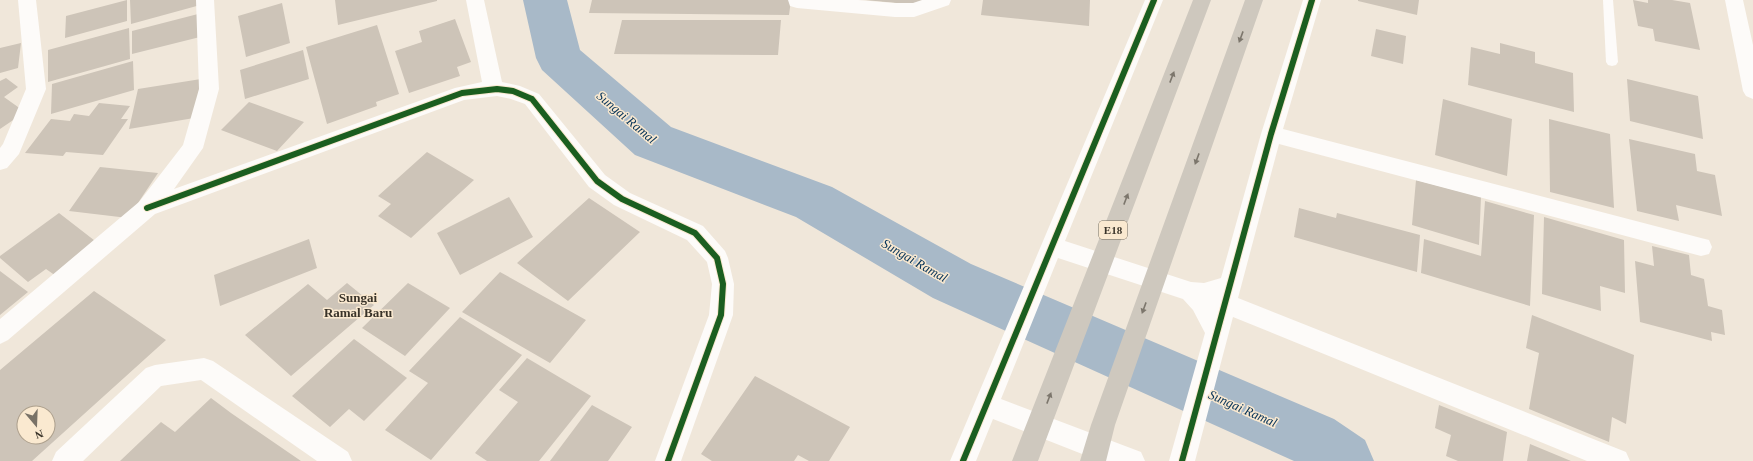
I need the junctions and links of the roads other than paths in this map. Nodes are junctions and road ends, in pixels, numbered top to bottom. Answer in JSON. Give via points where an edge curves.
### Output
{"nodes":[{"id":1,"x":27,"y":0,"type":"edge"},
{"id":2,"x":205,"y":0,"type":"edge"},
{"id":3,"x":475,"y":0,"type":"edge"},
{"id":4,"x":942,"y":0,"type":"edge"},
{"id":5,"x":1154,"y":0,"type":"edge"},
{"id":6,"x":1202,"y":0,"type":"edge"},
{"id":7,"x":1254,"y":0,"type":"edge"},
{"id":8,"x":1312,"y":0,"type":"edge"},
{"id":9,"x":1608,"y":0,"type":"edge"},
{"id":10,"x":1734,"y":0,"type":"edge"},
{"id":11,"x":796,"y":1,"type":"dead end"},
{"id":12,"x":1612,"y":62,"type":"dead end"},
{"id":13,"x":493,"y":88,"type":"junction"},
{"id":14,"x":1753,"y":90,"type":"edge"},
{"id":15,"x":1271,"y":134,"type":"junction"},
{"id":16,"x":0,"y":162,"type":"edge"},
{"id":17,"x":147,"y":208,"type":"junction"},
{"id":18,"x":1052,"y":246,"type":"junction"},
{"id":19,"x":1701,"y":247,"type":"dead end"},
{"id":20,"x":1191,"y":292,"type":"junction"},
{"id":21,"x":1228,"y":293,"type":"junction"},
{"id":22,"x":1217,"y":332,"type":"junction"},
{"id":23,"x":0,"y":333,"type":"edge"},
{"id":24,"x":986,"y":405,"type":"junction"},
{"id":25,"x":1181,"y":459,"type":"edge"},
{"id":26,"x":65,"y":461,"type":"edge"},
{"id":27,"x":338,"y":461,"type":"edge"},
{"id":28,"x":668,"y":461,"type":"edge"},
{"id":29,"x":963,"y":461,"type":"edge"},
{"id":30,"x":1025,"y":461,"type":"edge"},
{"id":31,"x":1093,"y":461,"type":"edge"},
{"id":32,"x":1132,"y":461,"type":"edge"},
{"id":33,"x":1617,"y":461,"type":"edge"}],
"edges":[{"from":1,"to":16,"type":"street","via":[[36,88],[12,148]]},
{"from":2,"to":17,"type":"street","via":[[209,89],[193,148]]},
{"from":3,"to":13,"type":"street"},
{"from":4,"to":11,"type":"street","via":[[914,10]]},
{"from":5,"to":18,"type":"street"},
{"from":30,"to":6,"type":"highway","number":"E18","one_way":true},
{"from":7,"to":31,"type":"highway","one_way":true,"via":[[1105,418]]},
{"from":8,"to":15,"type":"street"},
{"from":9,"to":12,"type":"lane"},
{"from":10,"to":14,"type":"street"},
{"from":13,"to":17,"type":"street","via":[[462,93]]},
{"from":13,"to":28,"type":"street","via":[[517,91],[532,99],[597,181],[622,199],[695,233],[717,258],[723,284],[721,316]]},
{"from":15,"to":19,"type":"street"},
{"from":15,"to":21,"type":"street"},
{"from":17,"to":23,"type":"street"},
{"from":18,"to":20,"type":"street"},
{"from":18,"to":24,"type":"street"},
{"from":20,"to":21,"type":"street"},
{"from":20,"to":22,"type":"street","via":[[1201,303]]},
{"from":21,"to":22,"type":"street"},
{"from":21,"to":33,"type":"street"},
{"from":22,"to":25,"type":"street"},
{"from":24,"to":29,"type":"street"},
{"from":24,"to":32,"type":"street"},
{"from":26,"to":27,"type":"street","via":[[155,376],[204,369]]}]}
